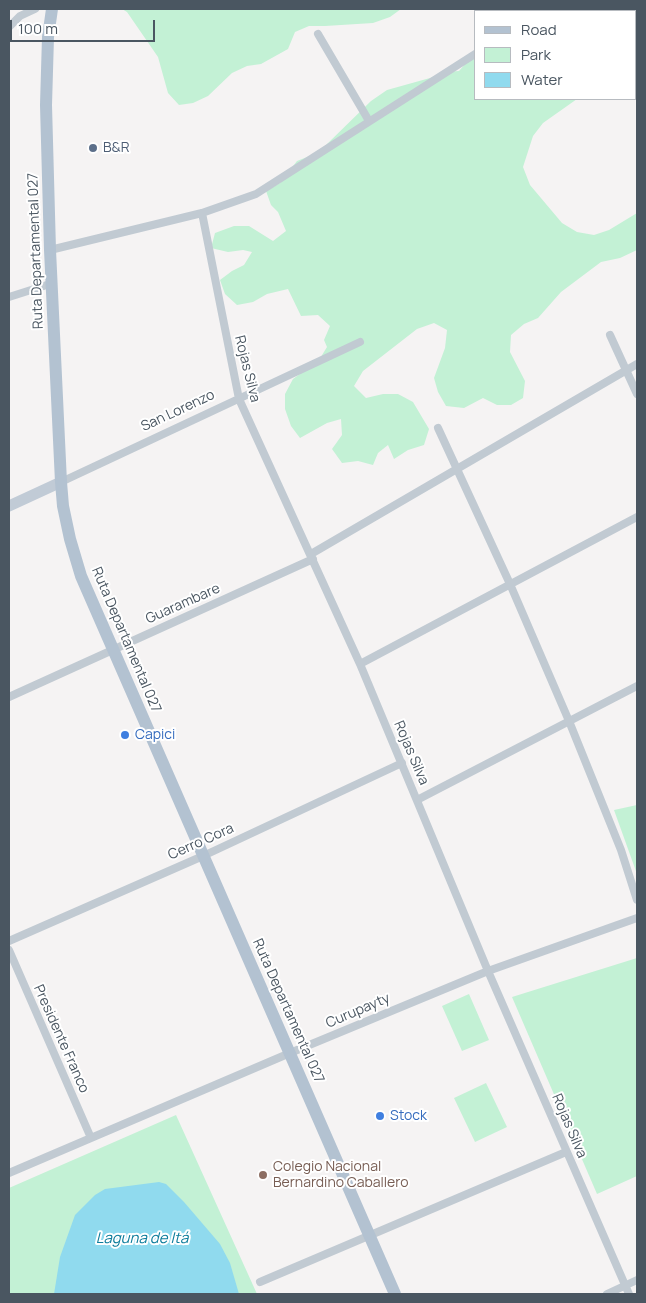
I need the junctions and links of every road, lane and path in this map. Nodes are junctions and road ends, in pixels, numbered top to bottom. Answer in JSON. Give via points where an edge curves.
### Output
{"nodes":[{"id":1,"x":35,"y":9,"type":"edge"},
{"id":2,"x":52,"y":9,"type":"edge"},
{"id":3,"x":9,"y":27,"type":"edge"},
{"id":4,"x":318,"y":34,"type":"dead end"},
{"id":5,"x":473,"y":55,"type":"edge"},
{"id":6,"x":369,"y":121,"type":"junction"},
{"id":7,"x":202,"y":213,"type":"junction"},
{"id":8,"x":50,"y":250,"type":"junction"},
{"id":9,"x":53,"y":283,"type":"junction"},
{"id":10,"x":9,"y":297,"type":"edge"},
{"id":11,"x":610,"y":335,"type":"dead end"},
{"id":12,"x":360,"y":342,"type":"dead end"},
{"id":13,"x":637,"y":364,"type":"edge"},
{"id":14,"x":626,"y":370,"type":"junction"},
{"id":15,"x":637,"y":394,"type":"edge"},
{"id":16,"x":239,"y":399,"type":"junction"},
{"id":17,"x":438,"y":428,"type":"dead end"},
{"id":18,"x":458,"y":468,"type":"junction"},
{"id":19,"x":61,"y":482,"type":"junction"},
{"id":20,"x":9,"y":506,"type":"edge"},
{"id":21,"x":637,"y":517,"type":"edge"},
{"id":22,"x":312,"y":556,"type":"junction"},
{"id":23,"x":510,"y":584,"type":"junction"},
{"id":24,"x":113,"y":650,"type":"junction"},
{"id":25,"x":360,"y":664,"type":"junction"},
{"id":26,"x":637,"y":686,"type":"edge"},
{"id":27,"x":9,"y":697,"type":"edge"},
{"id":28,"x":568,"y":721,"type":"junction"},
{"id":29,"x":402,"y":762,"type":"junction"},
{"id":30,"x":417,"y":800,"type":"junction"},
{"id":31,"x":203,"y":856,"type":"junction"},
{"id":32,"x":637,"y":900,"type":"edge"},
{"id":33,"x":637,"y":918,"type":"edge"},
{"id":34,"x":9,"y":941,"type":"edge"},
{"id":35,"x":9,"y":950,"type":"edge"},
{"id":36,"x":488,"y":971,"type":"junction"},
{"id":37,"x":290,"y":1053,"type":"junction"},
{"id":38,"x":91,"y":1138,"type":"junction"},
{"id":39,"x":566,"y":1152,"type":"junction"},
{"id":40,"x":9,"y":1173,"type":"edge"},
{"id":41,"x":370,"y":1235,"type":"junction"},
{"id":42,"x":637,"y":1280,"type":"edge"},
{"id":43,"x":260,"y":1282,"type":"dead end"},
{"id":44,"x":626,"y":1286,"type":"junction"},
{"id":45,"x":395,"y":1294,"type":"edge"},
{"id":46,"x":607,"y":1294,"type":"edge"},
{"id":47,"x":629,"y":1294,"type":"edge"}],
"edges":[{"from":1,"to":3,"type":"street","via":[[20,16]]},
{"from":2,"to":8,"type":"main road","name":"Ruta Departamental 027","via":[[46,105]]},
{"from":4,"to":6,"type":"street"},
{"from":5,"to":6,"type":"street"},
{"from":6,"to":7,"type":"street","via":[[256,194]]},
{"from":7,"to":8,"type":"street"},
{"from":7,"to":16,"type":"street","name":"Rojas Silva"},
{"from":8,"to":9,"type":"main road","name":"Ruta Departamental 027"},
{"from":9,"to":10,"type":"street"},
{"from":9,"to":19,"type":"main road","name":"Ruta Departamental 027"},
{"from":11,"to":14,"type":"street"},
{"from":12,"to":16,"type":"street","name":"San Lorenzo"},
{"from":13,"to":14,"type":"street","name":"Guarambare"},
{"from":14,"to":15,"type":"street"},
{"from":14,"to":18,"type":"street","name":"Guarambare"},
{"from":16,"to":19,"type":"street","name":"San Lorenzo"},
{"from":16,"to":22,"type":"street","name":"Rojas Silva"},
{"from":17,"to":18,"type":"street"},
{"from":18,"to":22,"type":"street","name":"Guarambare"},
{"from":18,"to":23,"type":"street"},
{"from":19,"to":20,"type":"street","name":"San Lorenzo"},
{"from":19,"to":24,"type":"main road","name":"Ruta Departamental 027","via":[[68,531],[81,576]]},
{"from":21,"to":23,"type":"street"},
{"from":22,"to":24,"type":"street","name":"Guarambare"},
{"from":22,"to":25,"type":"street","name":"Rojas Silva"},
{"from":23,"to":25,"type":"street"},
{"from":23,"to":28,"type":"street"},
{"from":24,"to":27,"type":"street","name":"Guarambare"},
{"from":24,"to":31,"type":"main road","name":"Ruta Departamental 027"},
{"from":25,"to":29,"type":"street","name":"Rojas Silva"},
{"from":26,"to":28,"type":"street"},
{"from":28,"to":30,"type":"street"},
{"from":28,"to":32,"type":"street"},
{"from":29,"to":30,"type":"street","name":"Rojas Silva"},
{"from":29,"to":31,"type":"street","name":"Cerro Cora"},
{"from":30,"to":36,"type":"street","name":"Rojas Silva"},
{"from":31,"to":34,"type":"street","name":"Cerro Cora"},
{"from":31,"to":37,"type":"main road","name":"Ruta Departamental 027"},
{"from":33,"to":36,"type":"street","name":"Curupayty"},
{"from":35,"to":38,"type":"street","name":"Presidente Franco"},
{"from":36,"to":37,"type":"street","name":"Curupayty"},
{"from":36,"to":39,"type":"street","name":"Rojas Silva"},
{"from":37,"to":38,"type":"street","name":"Curupayty"},
{"from":37,"to":41,"type":"main road","name":"Ruta Departamental 027"},
{"from":38,"to":40,"type":"street","name":"Curupayty"},
{"from":39,"to":41,"type":"street"},
{"from":39,"to":44,"type":"street","name":"Rojas Silva"},
{"from":41,"to":43,"type":"street"},
{"from":41,"to":45,"type":"main road","name":"Ruta Departamental 027"},
{"from":42,"to":44,"type":"street"},
{"from":44,"to":46,"type":"street"},
{"from":44,"to":47,"type":"street","name":"Rojas Silva"}]}
